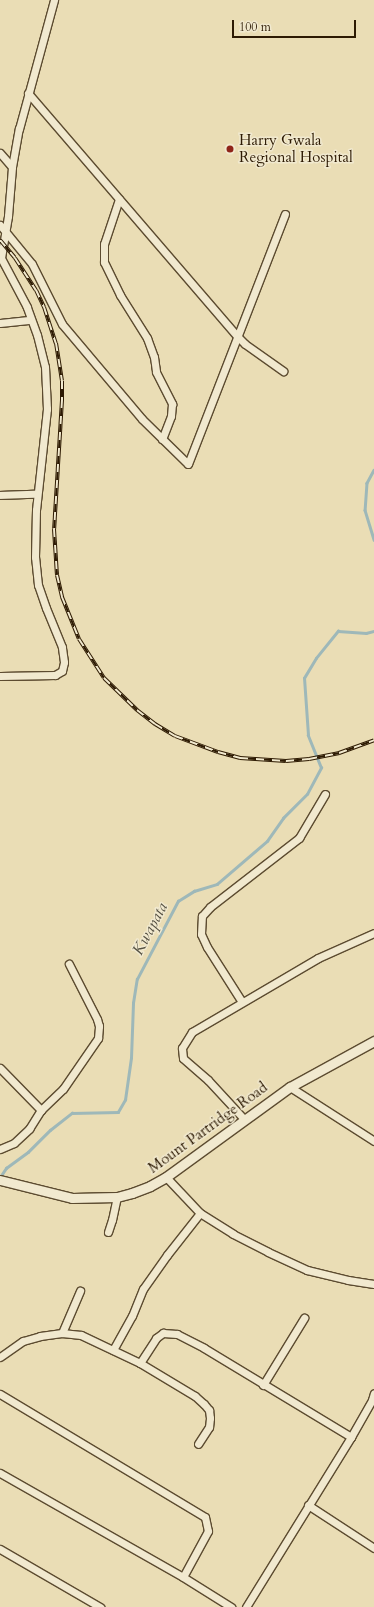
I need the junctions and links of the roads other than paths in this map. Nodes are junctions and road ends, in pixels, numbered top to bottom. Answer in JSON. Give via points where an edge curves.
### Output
{"nodes":[{"id":1,"x":54,"y":0,"type":"edge"},
{"id":2,"x":28,"y":93,"type":"junction"},
{"id":3,"x":0,"y":153,"type":"edge"},
{"id":4,"x":12,"y":167,"type":"junction"},
{"id":5,"x":119,"y":199,"type":"junction"},
{"id":6,"x":286,"y":214,"type":"dead end"},
{"id":7,"x":0,"y":225,"type":"edge"},
{"id":8,"x":6,"y":231,"type":"junction"},
{"id":9,"x":31,"y":320,"type":"junction"},
{"id":10,"x":0,"y":323,"type":"edge"},
{"id":11,"x":237,"y":336,"type":"junction"},
{"id":12,"x":283,"y":371,"type":"dead end"},
{"id":13,"x":162,"y":439,"type":"junction"},
{"id":14,"x":37,"y":494,"type":"junction"},
{"id":15,"x":0,"y":496,"type":"edge"},
{"id":16,"x":0,"y":676,"type":"edge"},
{"id":17,"x":325,"y":794,"type":"dead end"},
{"id":18,"x":374,"y":933,"type":"edge"},
{"id":19,"x":69,"y":964,"type":"dead end"},
{"id":20,"x":242,"y":1002,"type":"junction"},
{"id":21,"x":374,"y":1041,"type":"edge"},
{"id":22,"x":0,"y":1068,"type":"edge"},
{"id":23,"x":290,"y":1086,"type":"junction"},
{"id":24,"x":41,"y":1110,"type":"junction"},
{"id":25,"x":244,"y":1119,"type":"junction"},
{"id":26,"x":374,"y":1141,"type":"edge"},
{"id":27,"x":0,"y":1149,"type":"edge"},
{"id":28,"x":166,"y":1177,"type":"junction"},
{"id":29,"x":0,"y":1180,"type":"edge"},
{"id":30,"x":117,"y":1197,"type":"junction"},
{"id":31,"x":200,"y":1213,"type":"junction"},
{"id":32,"x":108,"y":1232,"type":"dead end"},
{"id":33,"x":374,"y":1284,"type":"edge"},
{"id":34,"x":80,"y":1290,"type":"dead end"},
{"id":35,"x":304,"y":1318,"type":"dead end"},
{"id":36,"x":62,"y":1333,"type":"junction"},
{"id":37,"x":113,"y":1350,"type":"junction"},
{"id":38,"x":0,"y":1357,"type":"edge"},
{"id":39,"x":140,"y":1364,"type":"junction"},
{"id":40,"x":263,"y":1385,"type":"junction"},
{"id":41,"x":374,"y":1393,"type":"edge"},
{"id":42,"x":0,"y":1394,"type":"edge"},
{"id":43,"x":351,"y":1437,"type":"junction"},
{"id":44,"x":198,"y":1444,"type":"dead end"},
{"id":45,"x":0,"y":1473,"type":"edge"},
{"id":46,"x":308,"y":1505,"type":"junction"},
{"id":47,"x":374,"y":1548,"type":"edge"},
{"id":48,"x":0,"y":1549,"type":"edge"},
{"id":49,"x":183,"y":1577,"type":"junction"},
{"id":50,"x":100,"y":1607,"type":"edge"},
{"id":51,"x":231,"y":1607,"type":"edge"},
{"id":52,"x":246,"y":1607,"type":"edge"}],
"edges":[{"from":1,"to":2,"type":"street"},
{"from":2,"to":4,"type":"street","via":[[18,129]]},
{"from":2,"to":5,"type":"street"},
{"from":3,"to":4,"type":"street"},
{"from":4,"to":8,"type":"street"},
{"from":5,"to":11,"type":"street"},
{"from":5,"to":13,"type":"street","via":[[104,244],[104,262],[120,295],[152,348],[156,372],[172,404],[171,416]]},
{"from":6,"to":11,"type":"street"},
{"from":7,"to":8,"type":"street"},
{"from":8,"to":9,"type":"street","via":[[1,251],[2,263],[22,297]]},
{"from":8,"to":13,"type":"street","via":[[32,264],[62,324],[106,378]]},
{"from":9,"to":10,"type":"street"},
{"from":9,"to":14,"type":"street","via":[[41,351],[47,385],[46,429]]},
{"from":11,"to":12,"type":"street"},
{"from":11,"to":13,"type":"street","via":[[188,464]]},
{"from":14,"to":15,"type":"street"},
{"from":14,"to":16,"type":"street","via":[[34,544],[36,573],[46,608],[62,647],[64,667],[55,675]]},
{"from":17,"to":20,"type":"street","via":[[299,838],[210,907],[202,916],[201,934],[207,948]]},
{"from":18,"to":20,"type":"street","via":[[318,958]]},
{"from":19,"to":24,"type":"street","via":[[97,1019],[98,1038],[63,1089]]},
{"from":20,"to":25,"type":"street","via":[[192,1032],[182,1048],[182,1054],[183,1058],[208,1080]]},
{"from":21,"to":23,"type":"street","name":"Mount Partridge Road"},
{"from":22,"to":24,"type":"street"},
{"from":23,"to":25,"type":"street","name":"Mount Partridge Road"},
{"from":23,"to":26,"type":"street"},
{"from":24,"to":27,"type":"street","via":[[29,1129],[14,1143]]},
{"from":25,"to":28,"type":"street","name":"Mount Partridge Road"},
{"from":28,"to":30,"type":"street","name":"Mount Partridge Road","via":[[150,1186]]},
{"from":28,"to":31,"type":"street"},
{"from":29,"to":30,"type":"street","name":"Mount Partridge Road","via":[[72,1198]]},
{"from":30,"to":32,"type":"street"},
{"from":31,"to":33,"type":"street","via":[[233,1234],[307,1270]]},
{"from":31,"to":37,"type":"street","via":[[143,1290]]},
{"from":34,"to":36,"type":"street"},
{"from":35,"to":40,"type":"street"},
{"from":36,"to":37,"type":"street","via":[[81,1335]]},
{"from":36,"to":38,"type":"street","via":[[23,1341]]},
{"from":37,"to":39,"type":"street"},
{"from":39,"to":40,"type":"street","via":[[156,1338],[163,1333],[177,1334]]},
{"from":39,"to":44,"type":"street","via":[[195,1396],[209,1410],[209,1427]]},
{"from":40,"to":43,"type":"street"},
{"from":41,"to":43,"type":"street"},
{"from":42,"to":49,"type":"street","via":[[206,1517],[208,1531]]},
{"from":43,"to":46,"type":"street"},
{"from":45,"to":49,"type":"street"},
{"from":46,"to":47,"type":"street"},
{"from":46,"to":52,"type":"street"},
{"from":48,"to":50,"type":"street"},
{"from":49,"to":51,"type":"street"}]}
